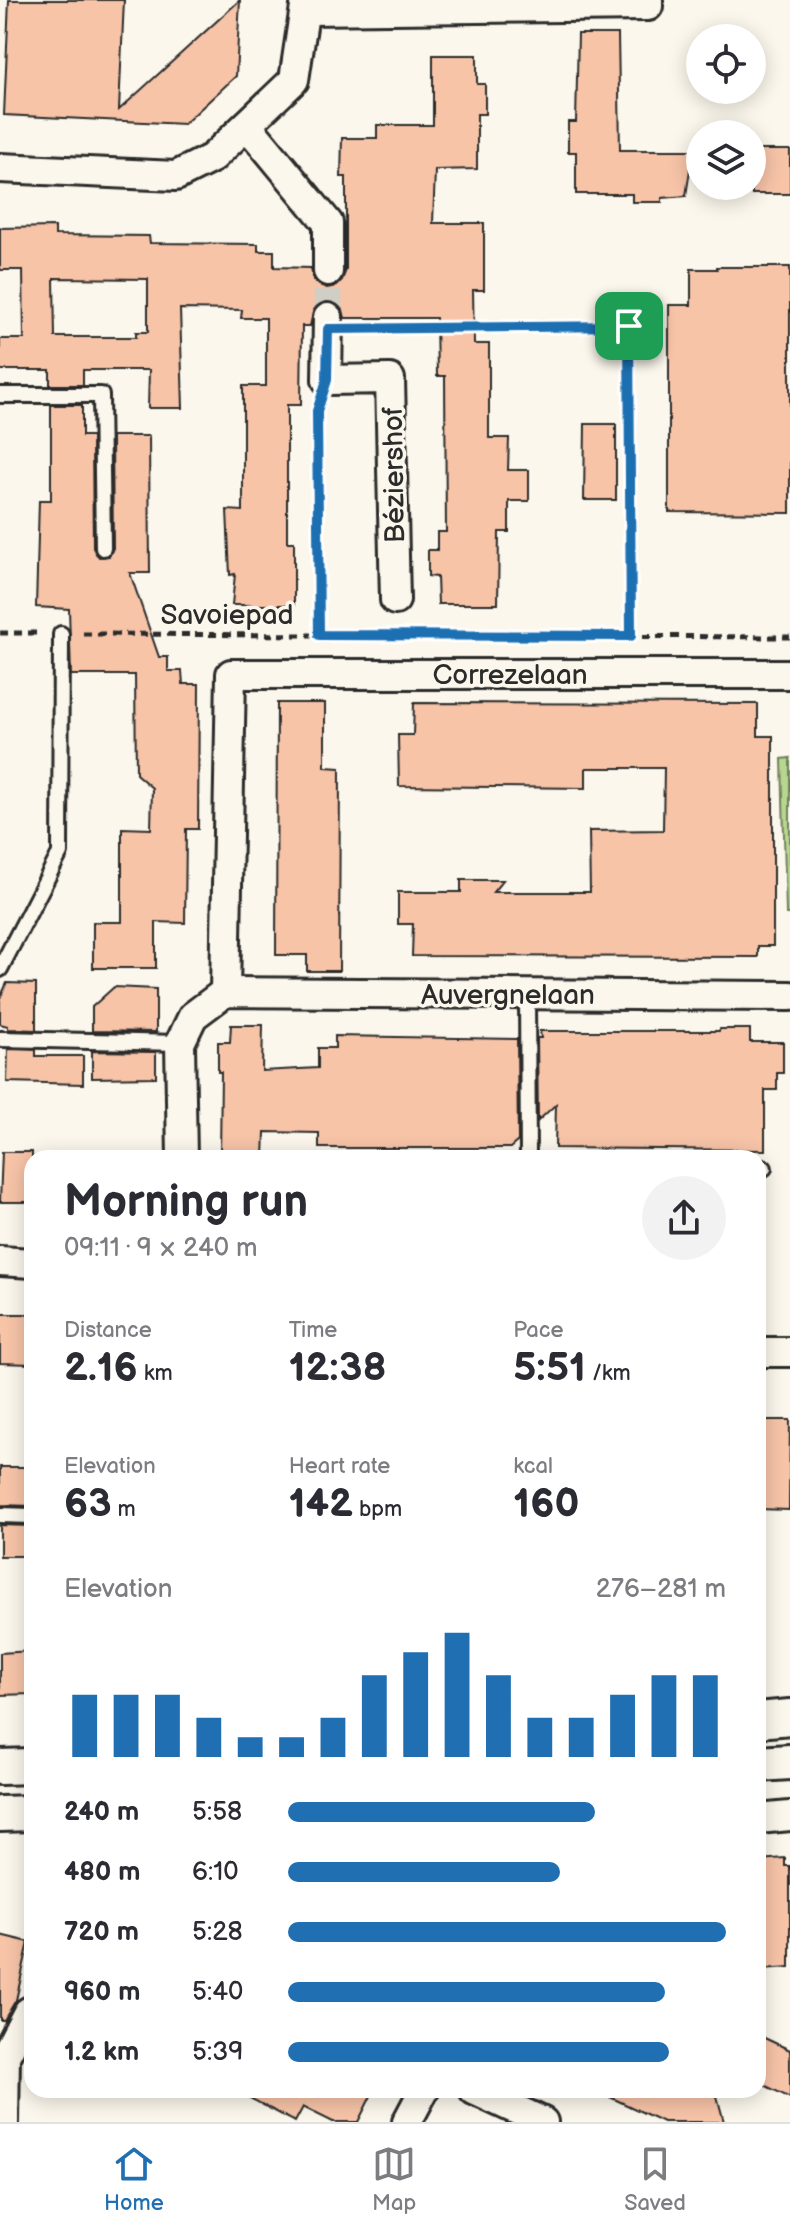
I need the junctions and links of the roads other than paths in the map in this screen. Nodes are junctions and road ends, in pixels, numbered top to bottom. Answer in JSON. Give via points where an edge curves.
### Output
{"nodes":[{"id":1,"x":648,"y":0,"type":"edge"},
{"id":2,"x":306,"y":5,"type":"edge"},
{"id":3,"x":247,"y":125,"type":"junction"},
{"id":4,"x":0,"y":168,"type":"edge"},
{"id":5,"x":328,"y":271,"type":"tunnel mouth"},
{"id":6,"x":328,"y":324,"type":"tunnel mouth"},
{"id":7,"x":0,"y":395,"type":"edge"},
{"id":8,"x":103,"y":548,"type":"dead end"},
{"id":9,"x":395,"y":600,"type":"dead end"},
{"id":10,"x":61,"y":634,"type":"road end"},
{"id":11,"x":790,"y":674,"type":"edge"},
{"id":12,"x":0,"y":969,"type":"edge"},
{"id":13,"x":225,"y":992,"type":"junction"},
{"id":14,"x":527,"y":994,"type":"junction"},
{"id":15,"x":790,"y":996,"type":"edge"},
{"id":16,"x":0,"y":1039,"type":"edge"},
{"id":17,"x":180,"y":1043,"type":"junction"},
{"id":18,"x":182,"y":1150,"type":"edge"},
{"id":19,"x":528,"y":1150,"type":"edge"},
{"id":20,"x":0,"y":1261,"type":"edge"},
{"id":21,"x":24,"y":1262,"type":"edge"},
{"id":22,"x":766,"y":1352,"type":"edge"},
{"id":23,"x":790,"y":1352,"type":"edge"},
{"id":24,"x":0,"y":1515,"type":"edge"},
{"id":25,"x":24,"y":1516,"type":"edge"},
{"id":26,"x":790,"y":1717,"type":"edge"},
{"id":27,"x":766,"y":1719,"type":"edge"},
{"id":28,"x":790,"y":1762,"type":"edge"},
{"id":29,"x":766,"y":1764,"type":"edge"},
{"id":30,"x":24,"y":1766,"type":"edge"},
{"id":31,"x":0,"y":1767,"type":"edge"},
{"id":32,"x":24,"y":1813,"type":"edge"},
{"id":33,"x":0,"y":1814,"type":"edge"},
{"id":34,"x":790,"y":1816,"type":"edge"},
{"id":35,"x":766,"y":1818,"type":"edge"},
{"id":36,"x":24,"y":2020,"type":"edge"},
{"id":37,"x":420,"y":2098,"type":"edge"},
{"id":38,"x":491,"y":2098,"type":"edge"},
{"id":39,"x":4,"y":2122,"type":"edge"},
{"id":40,"x":407,"y":2122,"type":"edge"},
{"id":41,"x":543,"y":2122,"type":"edge"}],
"edges":[{"from":1,"to":2,"type":"street","via":[[648,6]]},
{"from":2,"to":3,"type":"street","via":[[294,80]]},
{"from":3,"to":4,"type":"street","via":[[212,158],[176,176]]},
{"from":3,"to":5,"type":"street","via":[[328,223]]},
{"from":6,"to":9,"type":"street","name":"Béziershof","via":[[327,380],[390,379]]},
{"from":7,"to":8,"type":"lane","via":[[101,395]]},
{"from":10,"to":12,"type":"lane","via":[[60,853]]},
{"from":11,"to":13,"type":"street","name":"Correzelaan","via":[[231,674]]},
{"from":13,"to":14,"type":"street","name":"Auvergnelaan"},
{"from":13,"to":17,"type":"street","via":[[193,1016]]},
{"from":14,"to":15,"type":"street","name":"Auvergnelaan"},
{"from":14,"to":19,"type":"lane"},
{"from":16,"to":17,"type":"lane"},
{"from":17,"to":18,"type":"street"},
{"from":20,"to":21,"type":"street"},
{"from":22,"to":23,"type":"street"},
{"from":24,"to":25,"type":"lane"},
{"from":26,"to":27,"type":"street"},
{"from":28,"to":29,"type":"street"},
{"from":30,"to":31,"type":"street"},
{"from":32,"to":33,"type":"street"},
{"from":34,"to":35,"type":"street"},
{"from":36,"to":39,"type":"street","via":[[5,2056]]},
{"from":37,"to":40,"type":"street"},
{"from":38,"to":41,"type":"street"}]}
